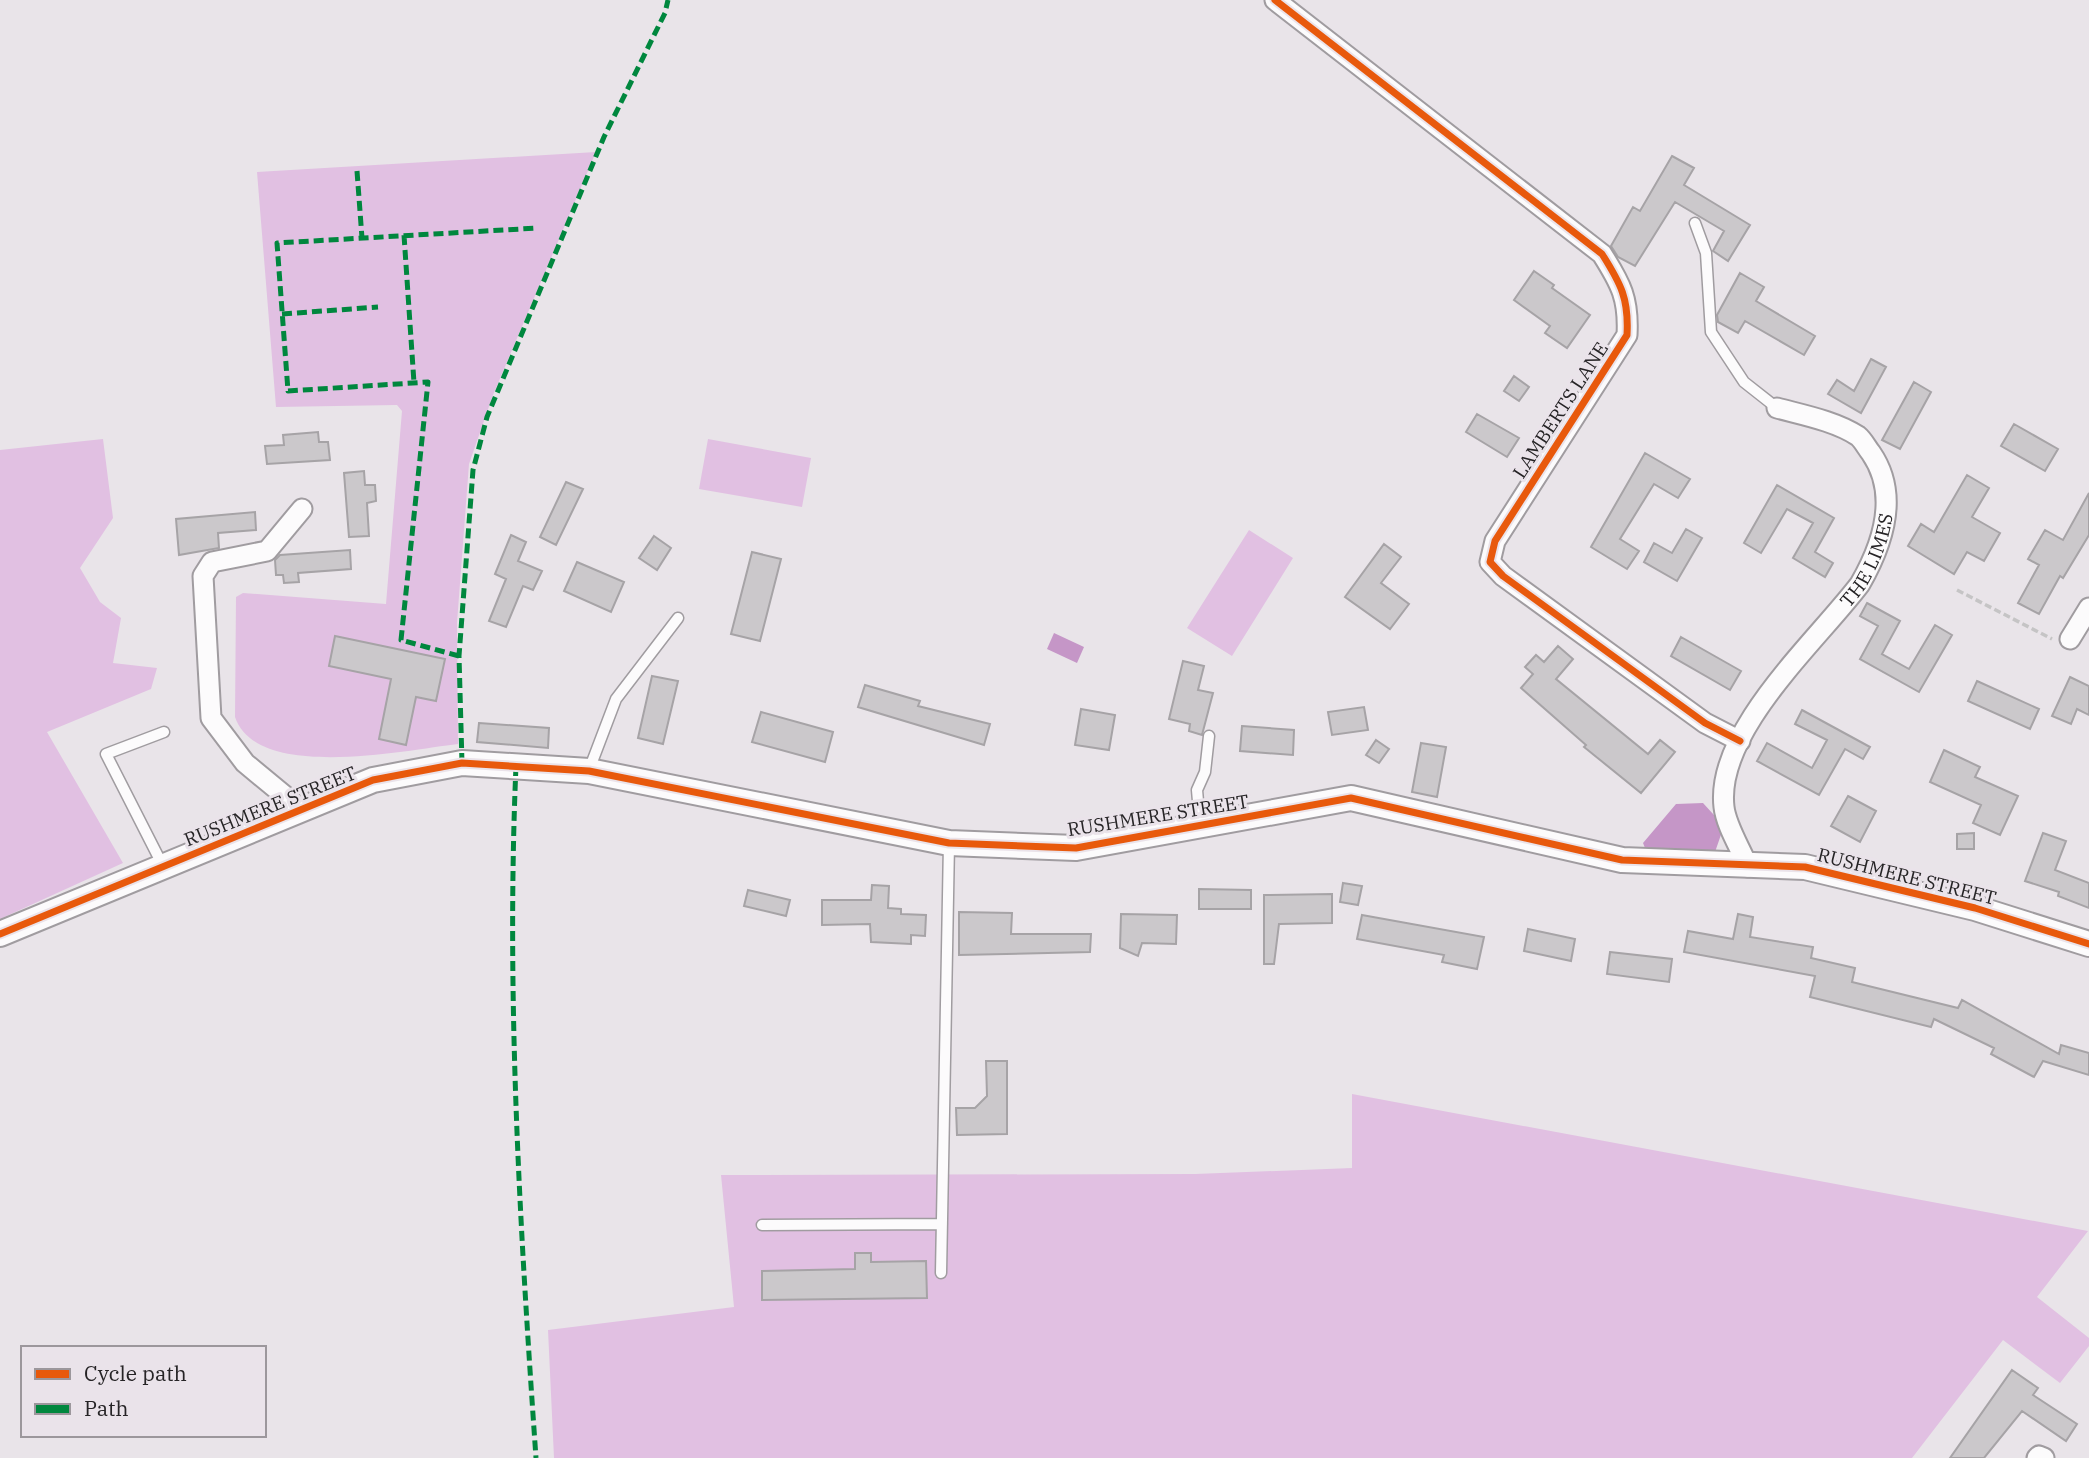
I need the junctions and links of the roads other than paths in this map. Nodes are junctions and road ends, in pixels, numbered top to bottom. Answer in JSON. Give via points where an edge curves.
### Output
{"nodes":[{"id":1,"x":1275,"y":0,"type":"edge"},
{"id":2,"x":1695,"y":223,"type":"dead end"},
{"id":3,"x":1777,"y":408,"type":"joint"},
{"id":4,"x":302,"y":509,"type":"dead end"},
{"id":5,"x":2089,"y":608,"type":"edge"},
{"id":6,"x":678,"y":618,"type":"dead end"},
{"id":7,"x":2079,"y":633,"type":"edge"},
{"id":8,"x":164,"y":732,"type":"dead end"},
{"id":9,"x":1209,"y":736,"type":"dead end"},
{"id":10,"x":1740,"y":741,"type":"junction"},
{"id":11,"x":589,"y":771,"type":"junction"},
{"id":12,"x":302,"y":810,"type":"junction"},
{"id":13,"x":1200,"y":825,"type":"junction"},
{"id":14,"x":949,"y":843,"type":"junction"},
{"id":15,"x":163,"y":866,"type":"junction"},
{"id":16,"x":1748,"y":867,"type":"junction"},
{"id":17,"x":0,"y":934,"type":"edge"},
{"id":18,"x":2089,"y":944,"type":"edge"},
{"id":19,"x":942,"y":1224,"type":"junction"},
{"id":20,"x":762,"y":1225,"type":"dead end"},
{"id":21,"x":941,"y":1273,"type":"dead end"},
{"id":22,"x":2037,"y":1458,"type":"edge"},
{"id":23,"x":2044,"y":1458,"type":"edge"}],
"edges":[{"from":1,"to":10,"type":"street","name":"LAMBERTS LANE","via":[[1602,254],[1619,281],[1628,307],[1627,335],[1495,541],[1490,562],[1705,723]]},
{"from":2,"to":3,"type":"lane","via":[[1706,253],[1711,332],[1744,382]]},
{"from":3,"to":10,"type":"street","name":"THE LIMES","via":[[1860,437],[1880,467],[1886,522],[1860,584],[1761,703]]},
{"from":4,"to":12,"type":"street","via":[[267,551],[212,562],[203,576],[211,718],[245,763]]},
{"from":5,"to":7,"type":"street"},
{"from":6,"to":11,"type":"lane","via":[[615,699]]},
{"from":8,"to":15,"type":"lane","via":[[106,754]]},
{"from":9,"to":13,"type":"lane","via":[[1205,772],[1197,790]]},
{"from":10,"to":16,"type":"street","via":[[1724,784],[1724,810]]},
{"from":11,"to":12,"type":"street","name":"RUSHMERE STREET","via":[[462,763],[373,780]]},
{"from":11,"to":14,"type":"street","name":"RUSHMERE STREET"},
{"from":12,"to":15,"type":"street","name":"RUSHMERE STREET"},
{"from":13,"to":14,"type":"street","name":"RUSHMERE STREET","via":[[1076,848]]},
{"from":13,"to":16,"type":"street","name":"RUSHMERE STREET","via":[[1351,798],[1622,860]]},
{"from":14,"to":19,"type":"lane"},
{"from":15,"to":17,"type":"street","name":"RUSHMERE STREET"},
{"from":16,"to":18,"type":"street","name":"RUSHMERE STREET","via":[[1805,867],[1975,908]]},
{"from":19,"to":20,"type":"lane"},
{"from":19,"to":21,"type":"lane"},
{"from":22,"to":23,"type":"street"}]}
